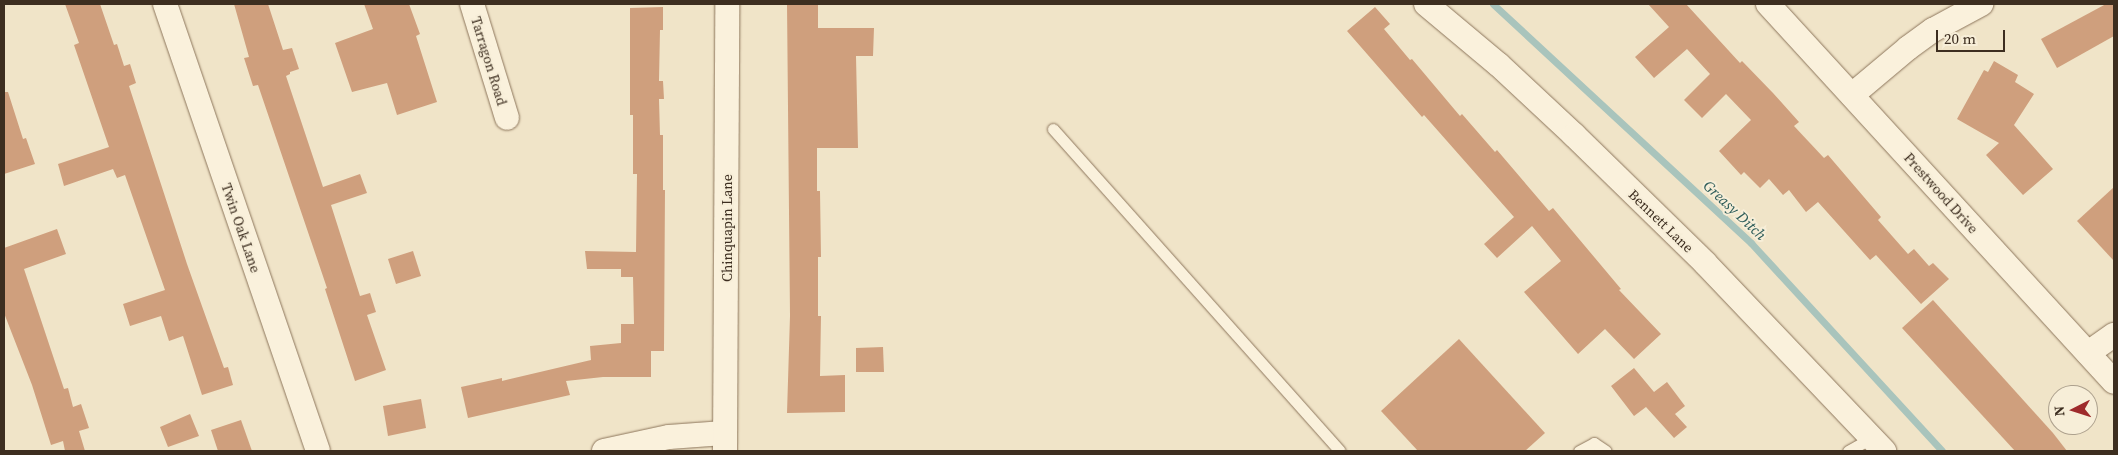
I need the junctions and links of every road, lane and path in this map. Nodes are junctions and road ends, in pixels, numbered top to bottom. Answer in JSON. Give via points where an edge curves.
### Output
{"nodes":[{"id":1,"x":165,"y":4,"type":"edge"},
{"id":2,"x":472,"y":4,"type":"edge"},
{"id":3,"x":727,"y":4,"type":"edge"},
{"id":4,"x":1426,"y":4,"type":"edge"},
{"id":5,"x":1768,"y":4,"type":"edge"},
{"id":6,"x":1981,"y":4,"type":"edge"},
{"id":7,"x":1852,"y":95,"type":"junction"},
{"id":8,"x":507,"y":118,"type":"dead end"},
{"id":9,"x":1053,"y":129,"type":"dead end"},
{"id":10,"x":2114,"y":335,"type":"edge"},
{"id":11,"x":2088,"y":353,"type":"junction"},
{"id":12,"x":2114,"y":382,"type":"edge"},
{"id":13,"x":725,"y":442,"type":"edge"},
{"id":14,"x":1877,"y":445,"type":"edge"},
{"id":15,"x":318,"y":451,"type":"edge"},
{"id":16,"x":604,"y":451,"type":"edge"},
{"id":17,"x":1340,"y":451,"type":"edge"},
{"id":18,"x":1579,"y":451,"type":"edge"},
{"id":19,"x":1606,"y":451,"type":"edge"},
{"id":20,"x":1848,"y":451,"type":"edge"}],
"edges":[{"from":1,"to":15,"type":"street","name":"Twin Oak Lane"},
{"from":2,"to":8,"type":"street","name":"Tarragon Road"},
{"from":3,"to":13,"type":"street","name":"Chinquapin Lane"},
{"from":4,"to":14,"type":"street","name":"Bennett Lane","via":[[1500,65],[1705,263]]},
{"from":5,"to":7,"type":"street","name":"Prestwood Drive"},
{"from":6,"to":7,"type":"street","via":[[1908,48]]},
{"from":7,"to":11,"type":"street","name":"Prestwood Drive"},
{"from":9,"to":17,"type":"lane"},
{"from":10,"to":11,"type":"street"},
{"from":11,"to":12,"type":"street","name":"Prestwood Drive"},
{"from":13,"to":16,"type":"street","via":[[669,437]]},
{"from":14,"to":20,"type":"lane"},
{"from":18,"to":19,"type":"lane","via":[[1594,442]]}]}
